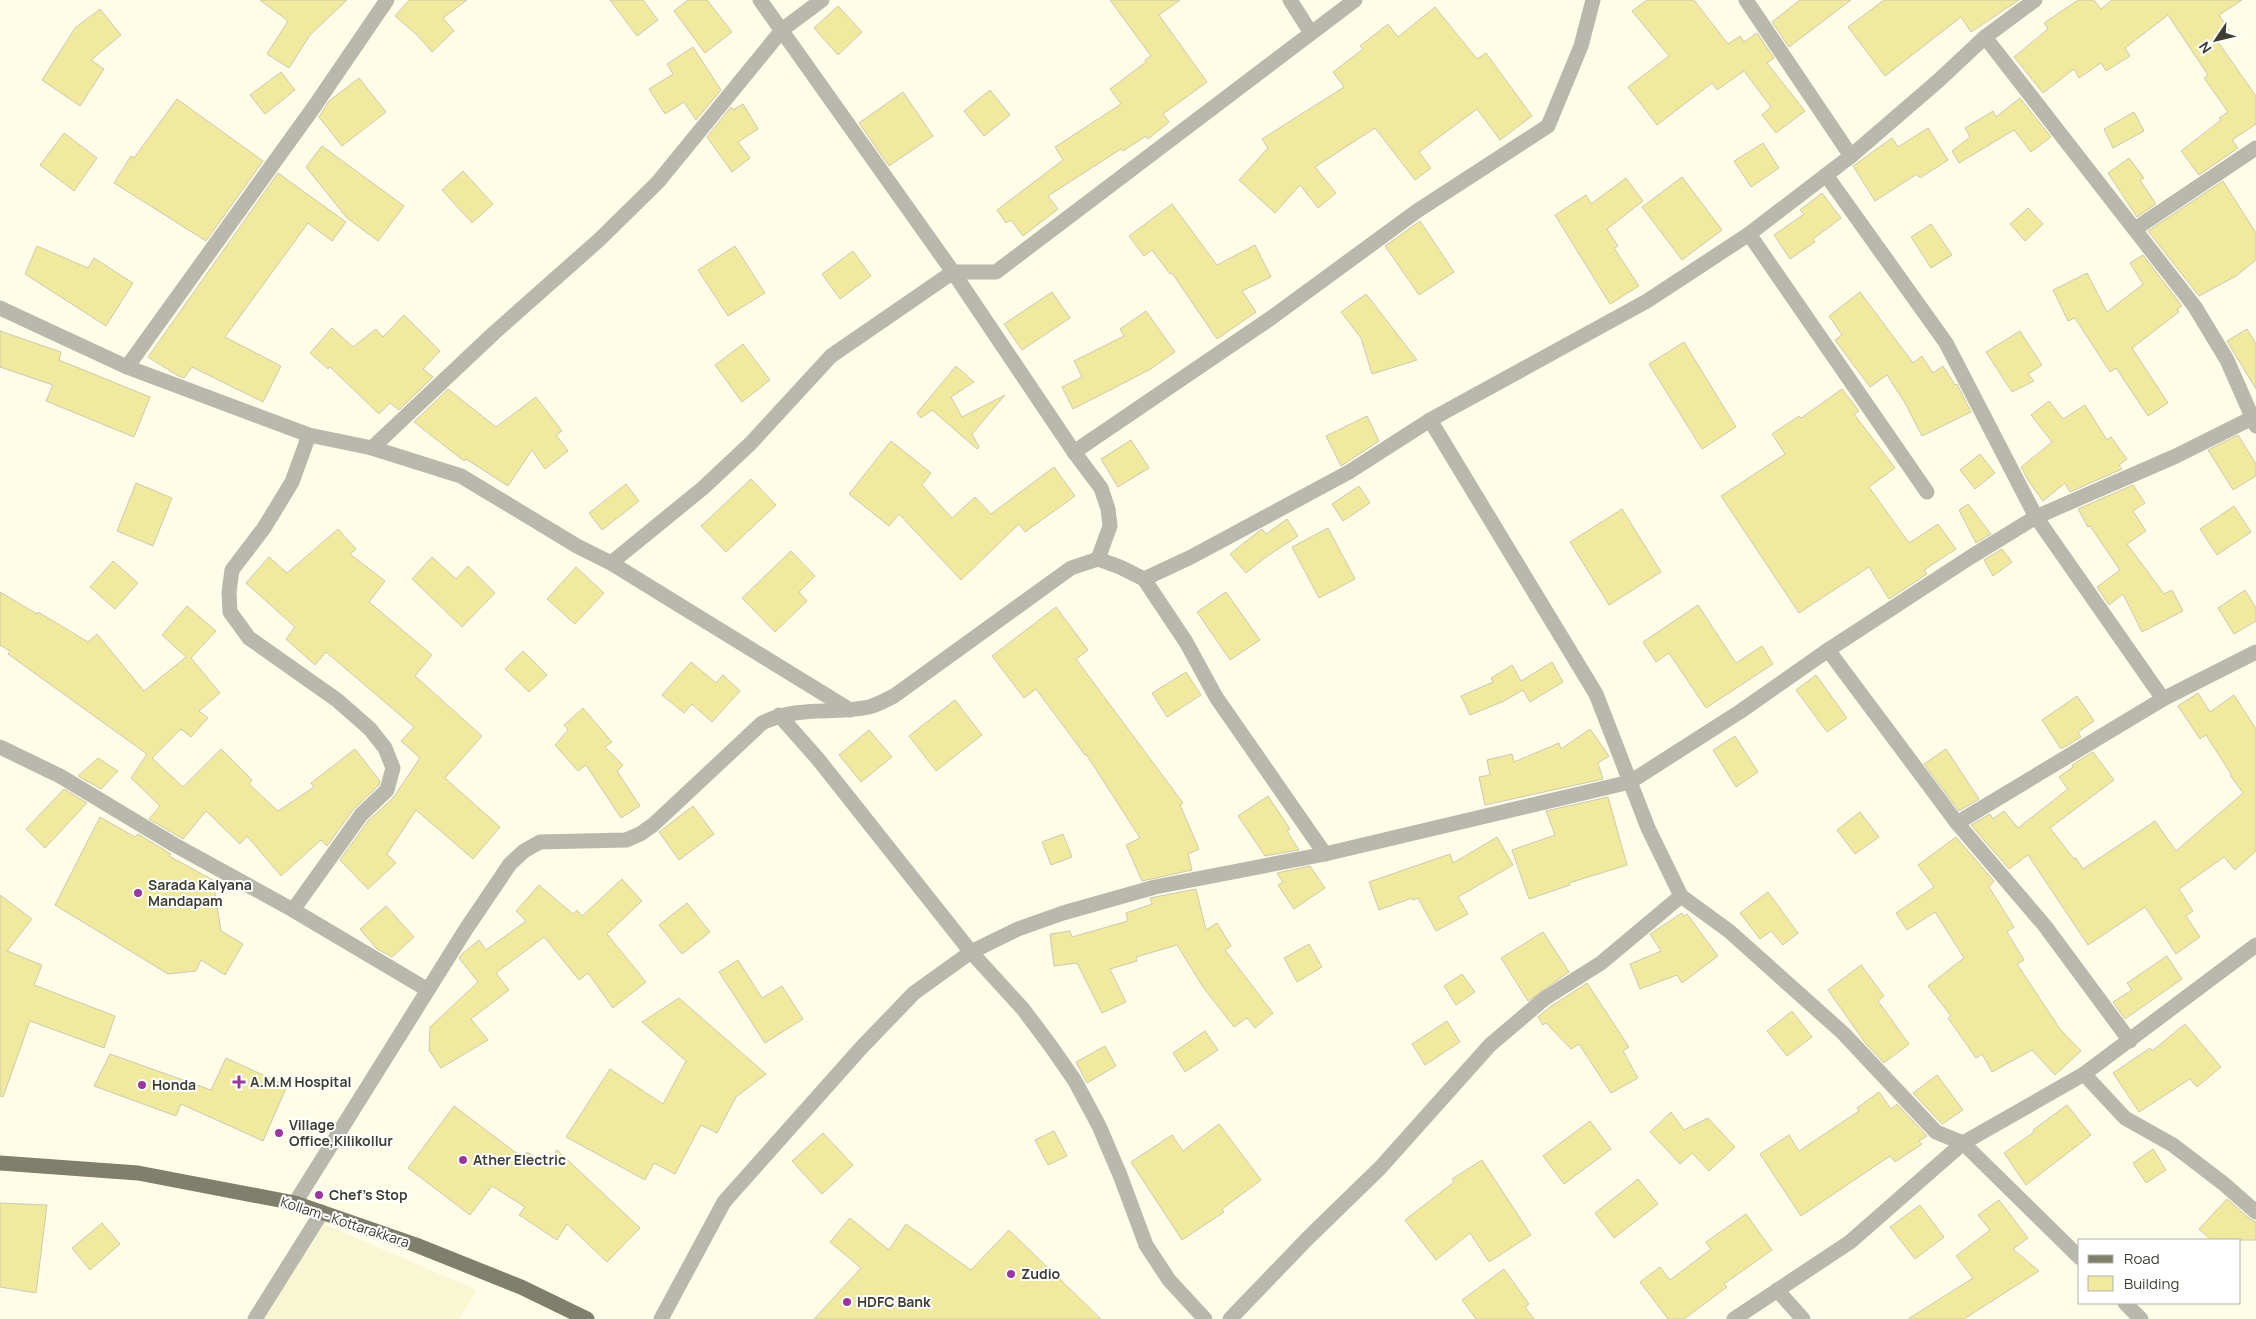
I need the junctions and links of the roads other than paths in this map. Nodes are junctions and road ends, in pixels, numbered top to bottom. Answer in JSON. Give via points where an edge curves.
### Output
{"nodes":[{"id":1,"x":387,"y":0,"type":"edge"},
{"id":2,"x":760,"y":0,"type":"edge"},
{"id":3,"x":822,"y":0,"type":"edge"},
{"id":4,"x":1290,"y":0,"type":"edge"},
{"id":5,"x":1355,"y":0,"type":"edge"},
{"id":6,"x":1593,"y":0,"type":"edge"},
{"id":7,"x":1746,"y":0,"type":"edge"},
{"id":8,"x":2035,"y":0,"type":"edge"},
{"id":9,"x":783,"y":29,"type":"junction"},
{"id":10,"x":1311,"y":33,"type":"junction"},
{"id":11,"x":1985,"y":37,"type":"junction"},
{"id":12,"x":2256,"y":148,"type":"edge"},
{"id":13,"x":1851,"y":156,"type":"junction"},
{"id":14,"x":1826,"y":175,"type":"junction"},
{"id":15,"x":2135,"y":229,"type":"junction"},
{"id":16,"x":1748,"y":234,"type":"junction"},
{"id":17,"x":953,"y":272,"type":"junction"},
{"id":18,"x":0,"y":308,"type":"edge"},
{"id":19,"x":127,"y":366,"type":"junction"},
{"id":20,"x":1430,"y":420,"type":"junction"},
{"id":21,"x":2255,"y":420,"type":"edge"},
{"id":22,"x":309,"y":435,"type":"junction"},
{"id":23,"x":372,"y":448,"type":"junction"},
{"id":24,"x":1074,"y":452,"type":"junction"},
{"id":25,"x":1926,"y":492,"type":"dead end"},
{"id":26,"x":2036,"y":517,"type":"junction"},
{"id":27,"x":1098,"y":560,"type":"junction"},
{"id":28,"x":611,"y":563,"type":"junction"},
{"id":29,"x":1144,"y":579,"type":"junction"},
{"id":30,"x":1828,"y":650,"type":"junction"},
{"id":31,"x":2256,"y":652,"type":"edge"},
{"id":32,"x":2163,"y":699,"type":"junction"},
{"id":33,"x":850,"y":710,"type":"junction"},
{"id":34,"x":779,"y":715,"type":"junction"},
{"id":35,"x":0,"y":747,"type":"edge"},
{"id":36,"x":1630,"y":782,"type":"junction"},
{"id":37,"x":1957,"y":823,"type":"junction"},
{"id":38,"x":1325,"y":854,"type":"junction"},
{"id":39,"x":1681,"y":896,"type":"junction"},
{"id":40,"x":293,"y":910,"type":"junction"},
{"id":41,"x":2256,"y":945,"type":"edge"},
{"id":42,"x":971,"y":952,"type":"junction"},
{"id":43,"x":428,"y":990,"type":"junction"},
{"id":44,"x":2130,"y":1041,"type":"junction"},
{"id":45,"x":2084,"y":1074,"type":"junction"},
{"id":46,"x":1963,"y":1143,"type":"junction"},
{"id":47,"x":0,"y":1163,"type":"edge"},
{"id":48,"x":295,"y":1203,"type":"junction"},
{"id":49,"x":322,"y":1212,"type":"junction"},
{"id":50,"x":2256,"y":1212,"type":"edge"},
{"id":51,"x":2078,"y":1256,"type":"edge"},
{"id":52,"x":1778,"y":1290,"type":"junction"},
{"id":53,"x":2126,"y":1304,"type":"edge"},
{"id":54,"x":255,"y":1319,"type":"edge"},
{"id":55,"x":588,"y":1319,"type":"edge"},
{"id":56,"x":661,"y":1319,"type":"edge"},
{"id":57,"x":1205,"y":1319,"type":"edge"},
{"id":58,"x":1230,"y":1319,"type":"edge"},
{"id":59,"x":1734,"y":1319,"type":"edge"},
{"id":60,"x":1803,"y":1319,"type":"edge"},
{"id":61,"x":2141,"y":1319,"type":"edge"}],
"edges":[{"from":1,"to":19,"type":"street","via":[[309,115]]},
{"from":2,"to":9,"type":"street"},
{"from":3,"to":9,"type":"street"},
{"from":4,"to":10,"type":"street"},
{"from":5,"to":10,"type":"street"},
{"from":6,"to":24,"type":"street","via":[[1581,46],[1548,126],[1416,211],[1271,318]]},
{"from":7,"to":13,"type":"street"},
{"from":8,"to":11,"type":"street"},
{"from":9,"to":17,"type":"street"},
{"from":9,"to":23,"type":"street","via":[[658,182]]},
{"from":10,"to":17,"type":"street","via":[[996,272]]},
{"from":11,"to":13,"type":"street"},
{"from":11,"to":15,"type":"street"},
{"from":12,"to":15,"type":"street"},
{"from":13,"to":14,"type":"street"},
{"from":14,"to":16,"type":"street"},
{"from":14,"to":26,"type":"street","via":[[1946,343]]},
{"from":15,"to":21,"type":"street","via":[[2195,307],[2227,360]]},
{"from":16,"to":20,"type":"street","via":[[1646,301]]},
{"from":16,"to":25,"type":"street"},
{"from":17,"to":24,"type":"street"},
{"from":17,"to":28,"type":"street","via":[[831,356],[751,443]]},
{"from":18,"to":19,"type":"street"},
{"from":19,"to":22,"type":"street"},
{"from":20,"to":29,"type":"street","via":[[1349,472]]},
{"from":20,"to":36,"type":"street","via":[[1596,694]]},
{"from":21,"to":26,"type":"street"},
{"from":22,"to":23,"type":"street"},
{"from":22,"to":40,"type":"street","via":[[292,482],[264,528],[232,570],[230,612],[249,638],[337,700],[370,729],[385,748],[393,768],[386,790],[361,815]]},
{"from":23,"to":28,"type":"street","via":[[461,476]]},
{"from":24,"to":27,"type":"street","via":[[1100,488],[1108,509],[1110,526]]},
{"from":26,"to":30,"type":"street"},
{"from":26,"to":32,"type":"street"},
{"from":27,"to":29,"type":"street"},
{"from":27,"to":33,"type":"street","via":[[1071,568],[894,696],[871,707]]},
{"from":28,"to":33,"type":"street"},
{"from":29,"to":38,"type":"street","via":[[1186,642],[1216,696]]},
{"from":30,"to":36,"type":"street"},
{"from":30,"to":37,"type":"street"},
{"from":31,"to":32,"type":"street"},
{"from":32,"to":37,"type":"street"},
{"from":33,"to":34,"type":"street"},
{"from":34,"to":42,"type":"street","via":[[818,759]]},
{"from":34,"to":43,"type":"street","via":[[762,723],[640,834],[626,840],[540,842],[524,851],[510,864]]},
{"from":35,"to":40,"type":"street","via":[[60,776],[173,844]]},
{"from":36,"to":38,"type":"street"},
{"from":36,"to":39,"type":"street"},
{"from":37,"to":44,"type":"street","via":[[2045,926]]},
{"from":38,"to":42,"type":"street","via":[[1146,890],[1063,913],[1018,929]]},
{"from":39,"to":46,"type":"street","via":[[1729,931],[1843,1033],[1936,1132]]},
{"from":39,"to":58,"type":"street","via":[[1602,963],[1544,999],[1490,1045],[1380,1168]]},
{"from":40,"to":43,"type":"street"},
{"from":41,"to":44,"type":"street"},
{"from":42,"to":56,"type":"street","via":[[914,993],[724,1202]]},
{"from":42,"to":57,"type":"street","via":[[1023,1009],[1075,1081],[1102,1134],[1146,1245],[1169,1280]]},
{"from":43,"to":48,"type":"street"},
{"from":44,"to":45,"type":"street"},
{"from":45,"to":46,"type":"street"},
{"from":45,"to":50,"type":"street","via":[[2125,1118],[2172,1145]]},
{"from":46,"to":51,"type":"street"},
{"from":46,"to":52,"type":"street","via":[[1850,1242]]},
{"from":47,"to":48,"type":"main road","name":"Kollam - Kottarakkara","via":[[138,1173]]},
{"from":48,"to":49,"type":"main road","name":"Kollam - Kottarakkara"},
{"from":49,"to":54,"type":"street"},
{"from":49,"to":55,"type":"main road","name":"Kollam - Kottarakkara","via":[[521,1287]]},
{"from":52,"to":59,"type":"street"},
{"from":52,"to":60,"type":"street"},
{"from":53,"to":61,"type":"street"}]}
